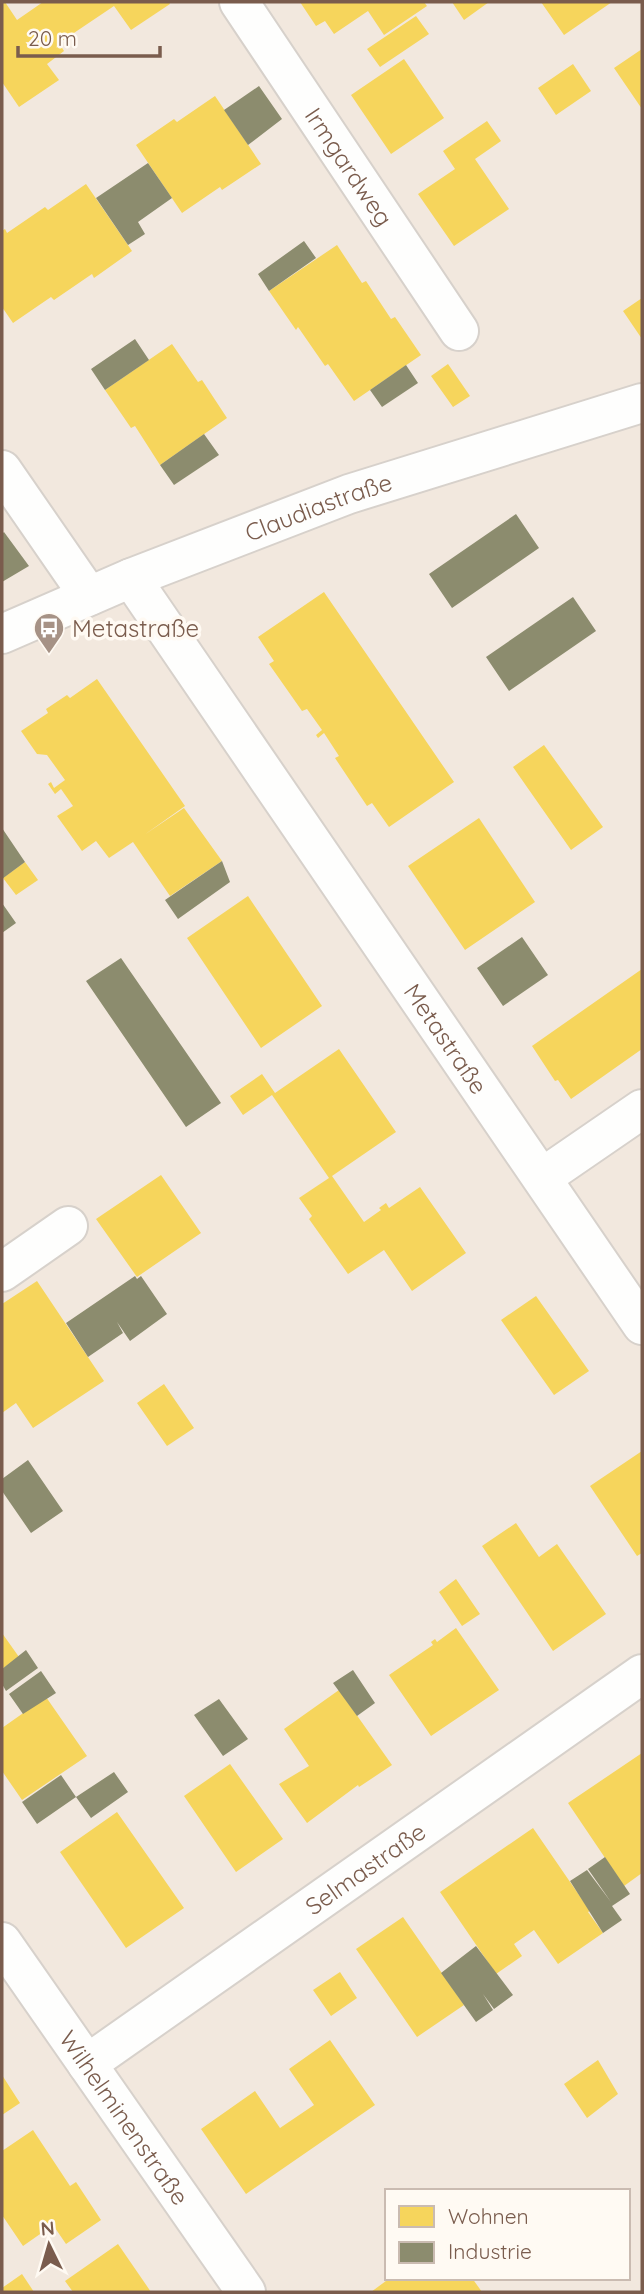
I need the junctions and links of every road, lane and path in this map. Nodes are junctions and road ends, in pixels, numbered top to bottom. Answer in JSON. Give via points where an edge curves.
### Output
{"nodes":[{"id":1,"x":239,"y":2,"type":"edge"},
{"id":2,"x":459,"y":331,"type":"dead end"},
{"id":3,"x":642,"y":403,"type":"edge"},
{"id":4,"x":2,"y":470,"type":"edge"},
{"id":5,"x":131,"y":578,"type":"junction"},
{"id":6,"x":89,"y":596,"type":"junction"},
{"id":7,"x":2,"y":634,"type":"edge"},
{"id":8,"x":642,"y":1109,"type":"edge"},
{"id":9,"x":543,"y":1177,"type":"junction"},
{"id":10,"x":68,"y":1226,"type":"dead end"},
{"id":11,"x":2,"y":1272,"type":"edge"},
{"id":12,"x":642,"y":1325,"type":"edge"},
{"id":13,"x":642,"y":1674,"type":"edge"},
{"id":14,"x":2,"y":1942,"type":"edge"},
{"id":15,"x":87,"y":2064,"type":"junction"},
{"id":16,"x":246,"y":2292,"type":"edge"}],
"edges":[{"from":1,"to":2,"type":"street","name":"Irmgardweg"},
{"from":3,"to":5,"type":"street","name":"Claudiastraße","via":[[349,494]]},
{"from":4,"to":6,"type":"street"},
{"from":5,"to":6,"type":"street","name":"Claudiastraße"},
{"from":5,"to":9,"type":"street","name":"Metastraße"},
{"from":6,"to":7,"type":"street","name":"Claudiastraße"},
{"from":8,"to":9,"type":"street"},
{"from":9,"to":12,"type":"street","name":"Metastraße"},
{"from":10,"to":11,"type":"street"},
{"from":13,"to":15,"type":"street","name":"Selmastraße"},
{"from":14,"to":15,"type":"street","name":"Wilhelminenstraße"},
{"from":15,"to":16,"type":"street","name":"Wilhelminenstraße"}]}
